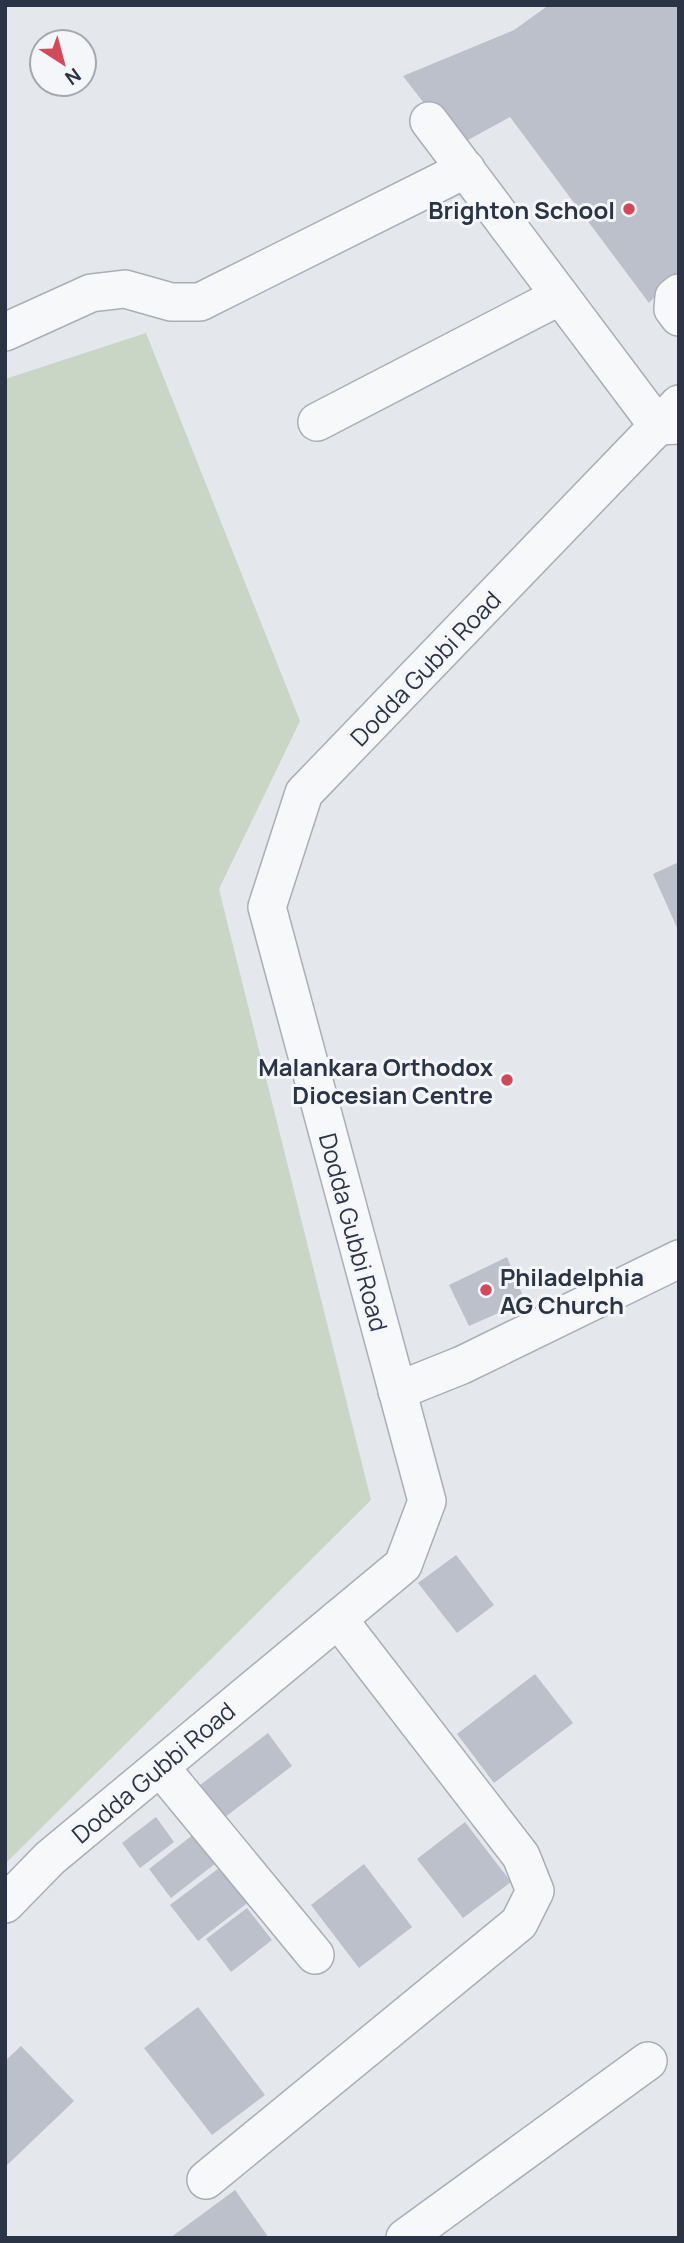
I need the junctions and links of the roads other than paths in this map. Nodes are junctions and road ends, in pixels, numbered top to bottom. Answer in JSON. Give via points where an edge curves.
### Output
{"nodes":[{"id":1,"x":429,"y":121,"type":"dead end"},
{"id":2,"x":466,"y":169,"type":"junction"},
{"id":3,"x":679,"y":293,"type":"edge"},
{"id":4,"x":560,"y":296,"type":"junction"},
{"id":5,"x":679,"y":317,"type":"edge"},
{"id":6,"x":5,"y":332,"type":"edge"},
{"id":7,"x":672,"y":418,"type":"edge"},
{"id":8,"x":317,"y":422,"type":"dead end"},
{"id":9,"x":679,"y":1259,"type":"edge"},
{"id":10,"x":397,"y":1391,"type":"junction"},
{"id":11,"x":338,"y":1619,"type":"junction"},
{"id":12,"x":160,"y":1767,"type":"junction"},
{"id":13,"x":5,"y":1904,"type":"edge"},
{"id":14,"x":315,"y":1955,"type":"dead end"},
{"id":15,"x":648,"y":2061,"type":"dead end"},
{"id":16,"x":206,"y":2180,"type":"dead end"},
{"id":17,"x":405,"y":2238,"type":"edge"}],
"edges":[{"from":1,"to":2,"type":"street"},
{"from":2,"to":4,"type":"street"},
{"from":2,"to":6,"type":"street","via":[[200,302],[171,302],[125,289],[91,293]]},
{"from":3,"to":5,"type":"street","via":[[673,309]]},
{"from":4,"to":7,"type":"street"},
{"from":4,"to":8,"type":"street"},
{"from":7,"to":10,"type":"street","name":"Dodda Gubbi Road","via":[[304,793],[267,907]]},
{"from":9,"to":10,"type":"street","via":[[462,1365]]},
{"from":10,"to":11,"type":"street","name":"Dodda Gubbi Road","via":[[427,1501],[403,1565]]},
{"from":11,"to":12,"type":"street","name":"Dodda Gubbi Road"},
{"from":11,"to":16,"type":"street","via":[[521,1856],[535,1891],[519,1923]]},
{"from":12,"to":13,"type":"street","name":"Dodda Gubbi Road","via":[[50,1858]]},
{"from":12,"to":14,"type":"street"},
{"from":15,"to":17,"type":"street"}]}
